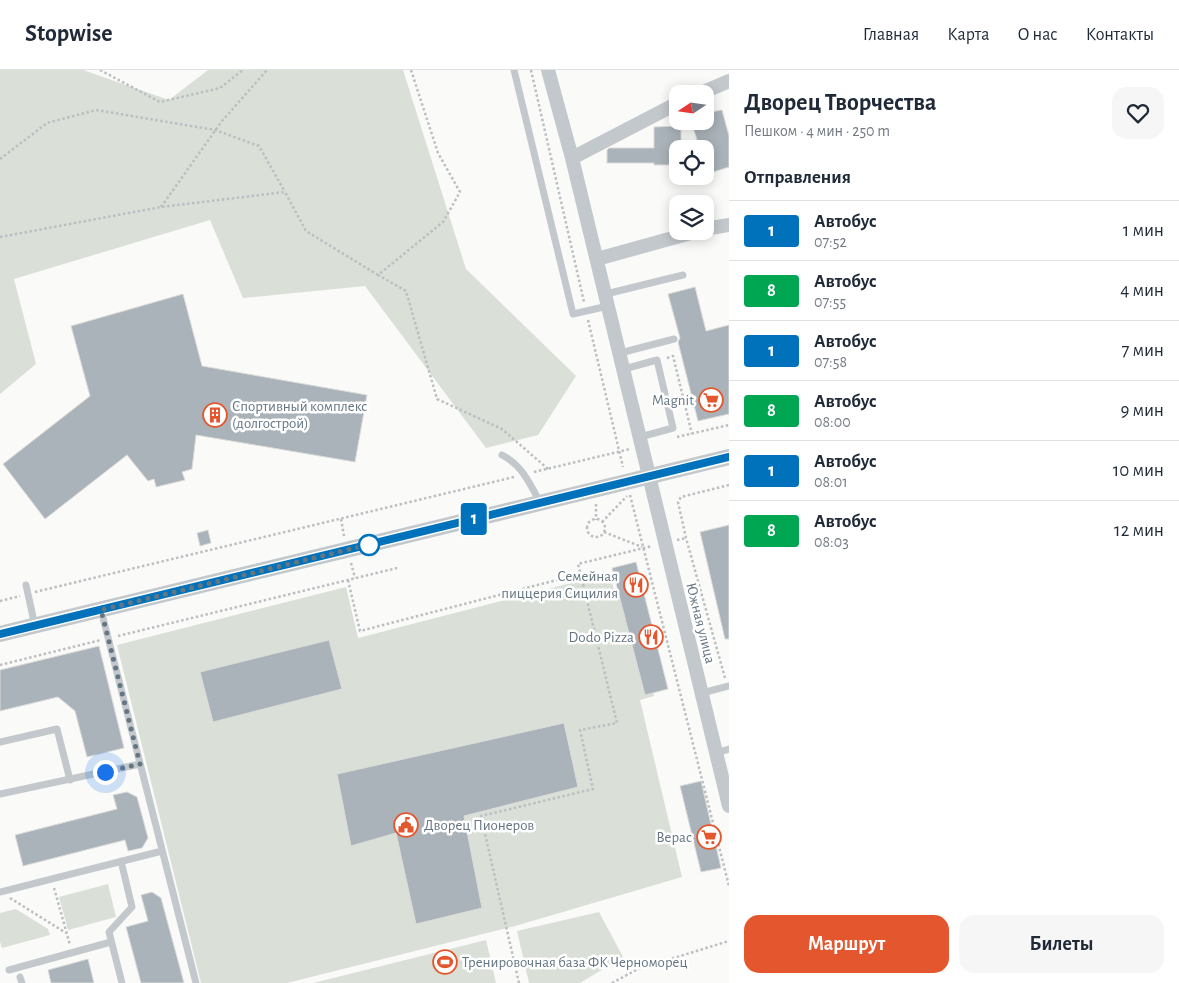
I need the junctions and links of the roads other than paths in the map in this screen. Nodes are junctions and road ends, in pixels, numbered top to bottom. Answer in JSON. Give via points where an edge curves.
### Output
{"nodes":[{"id":1,"x":514,"y":70,"type":"edge"},
{"id":2,"x":548,"y":70,"type":"edge"},
{"id":3,"x":729,"y":81,"type":"edge"},
{"id":4,"x":714,"y":87,"type":"edge"},
{"id":5,"x":669,"y":108,"type":"edge"},
{"id":6,"x":572,"y":158,"type":"junction"},
{"id":7,"x":729,"y":225,"type":"edge"},
{"id":8,"x":714,"y":228,"type":"edge"},
{"id":9,"x":669,"y":239,"type":"edge"},
{"id":10,"x":597,"y":259,"type":"junction"},
{"id":11,"x":683,"y":275,"type":"dead end"},
{"id":12,"x":607,"y":300,"type":"junction"},
{"id":13,"x":674,"y":339,"type":"dead end"},
{"id":14,"x":620,"y":354,"type":"junction"},
{"id":15,"x":624,"y":369,"type":"junction"},
{"id":16,"x":640,"y":437,"type":"junction"},
{"id":17,"x":502,"y":455,"type":"dead end"},
{"id":18,"x":729,"y":457,"type":"edge"},
{"id":19,"x":650,"y":476,"type":"junction"},
{"id":20,"x":540,"y":502,"type":"junction"},
{"id":21,"x":26,"y":585,"type":"dead end"},
{"id":22,"x":101,"y":610,"type":"junction"},
{"id":23,"x":35,"y":626,"type":"junction"},
{"id":24,"x":0,"y":634,"type":"edge"},
{"id":25,"x":728,"y":686,"type":"edge"},
{"id":26,"x":702,"y":693,"type":"junction"},
{"id":27,"x":0,"y":742,"type":"edge"},
{"id":28,"x":722,"y":751,"type":"edge"},
{"id":29,"x":140,"y":764,"type":"junction"},
{"id":30,"x":70,"y":780,"type":"junction"},
{"id":31,"x":0,"y":794,"type":"edge"},
{"id":32,"x":729,"y":806,"type":"edge"},
{"id":33,"x":162,"y":851,"type":"junction"},
{"id":34,"x":121,"y":861,"type":"junction"},
{"id":35,"x":0,"y":892,"type":"edge"},
{"id":36,"x":111,"y":942,"type":"junction"},
{"id":37,"x":9,"y":970,"type":"dead end"},
{"id":38,"x":122,"y":983,"type":"edge"},
{"id":39,"x":196,"y":983,"type":"edge"}],
"edges":[{"from":1,"to":12,"type":"lane","via":[[572,314]]},
{"from":2,"to":6,"type":"street","name":"Южная улица"},
{"from":3,"to":4,"type":"street"},
{"from":5,"to":6,"type":"street"},
{"from":6,"to":10,"type":"street","name":"Южная улица"},
{"from":7,"to":8,"type":"street"},
{"from":9,"to":10,"type":"street"},
{"from":10,"to":12,"type":"street","name":"Южная улица"},
{"from":11,"to":12,"type":"lane"},
{"from":12,"to":14,"type":"street","name":"Южная улица"},
{"from":13,"to":14,"type":"lane"},
{"from":14,"to":15,"type":"street","name":"Южная улица"},
{"from":15,"to":16,"type":"street","name":"Южная улица"},
{"from":15,"to":16,"type":"lane","via":[[657,360],[673,428]]},
{"from":16,"to":19,"type":"street","name":"Южная улица"},
{"from":17,"to":20,"type":"lane","via":[[514,461]]},
{"from":18,"to":19,"type":"street"},
{"from":19,"to":20,"type":"street"},
{"from":19,"to":26,"type":"street","name":"Южная улица"},
{"from":20,"to":22,"type":"street"},
{"from":21,"to":23,"type":"lane"},
{"from":22,"to":23,"type":"street"},
{"from":22,"to":29,"type":"lane"},
{"from":23,"to":24,"type":"street"},
{"from":25,"to":26,"type":"lane"},
{"from":26,"to":28,"type":"street","name":"Южная улица"},
{"from":27,"to":30,"type":"lane","via":[[56,729]]},
{"from":28,"to":32,"type":"street","name":"Южная улица"},
{"from":29,"to":30,"type":"lane"},
{"from":29,"to":33,"type":"lane"},
{"from":30,"to":31,"type":"lane"},
{"from":33,"to":34,"type":"lane"},
{"from":33,"to":39,"type":"lane"},
{"from":34,"to":35,"type":"lane"},
{"from":34,"to":36,"type":"lane","via":[[132,907],[109,932]]},
{"from":36,"to":37,"type":"lane"},
{"from":36,"to":38,"type":"lane"}]}
